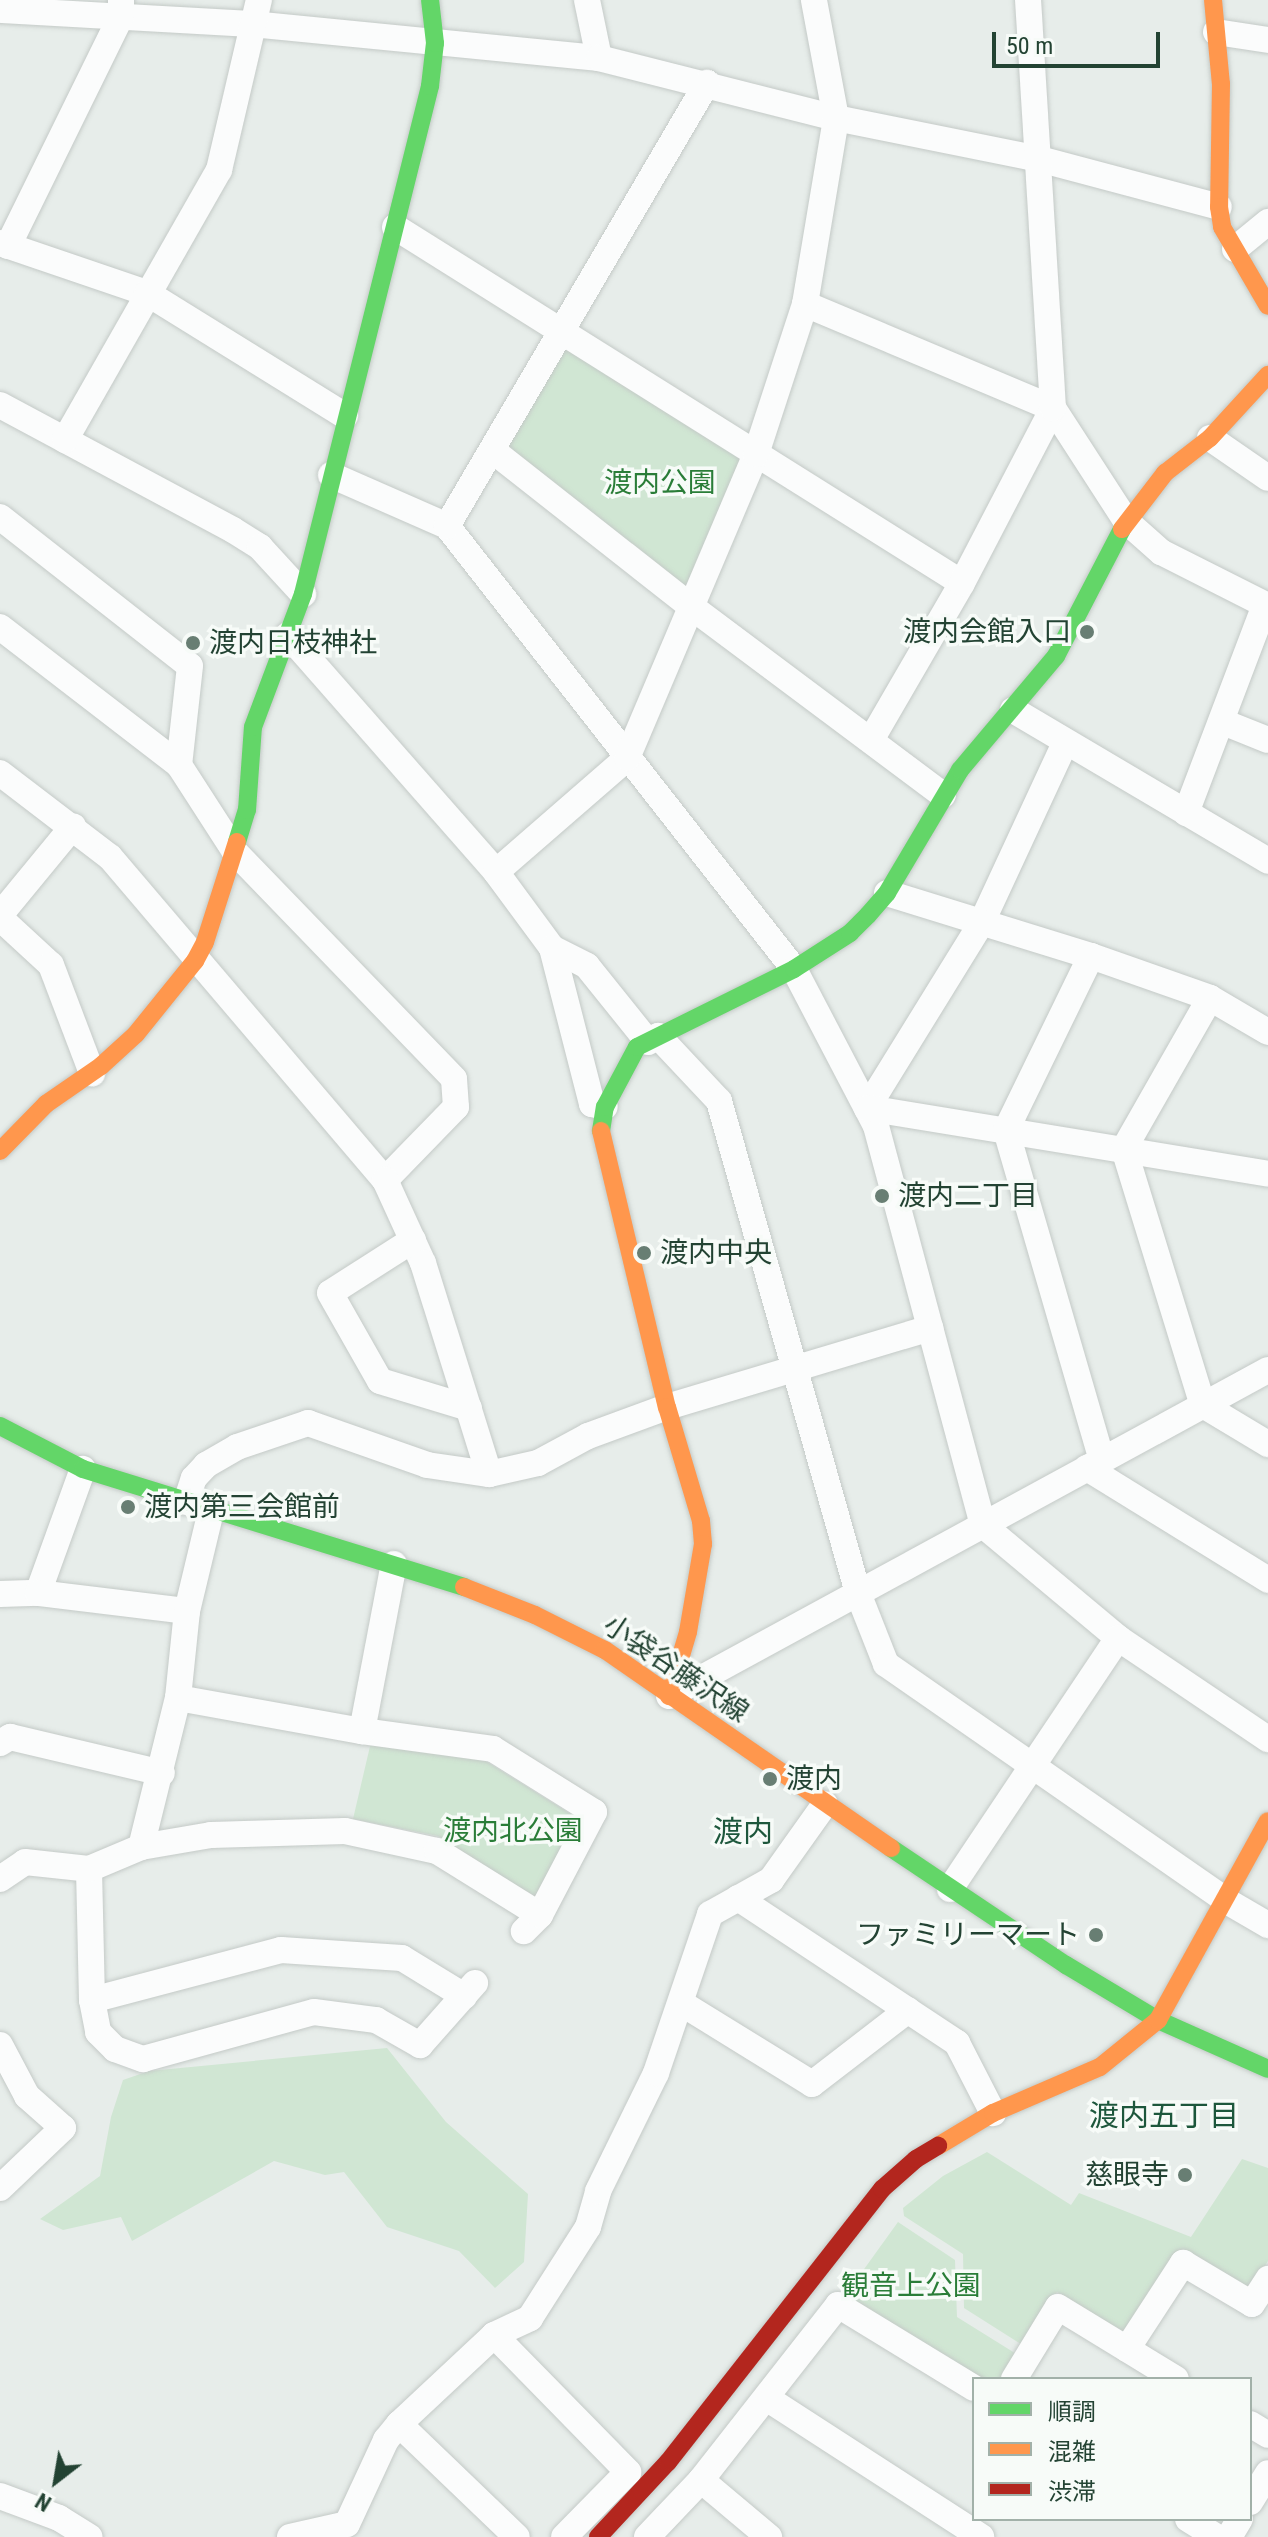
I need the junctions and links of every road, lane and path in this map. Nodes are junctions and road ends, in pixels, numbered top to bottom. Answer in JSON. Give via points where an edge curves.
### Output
{"nodes":[{"id":1,"x":430,"y":0,"type":"edge"},
{"id":2,"x":587,"y":0,"type":"edge"},
{"id":3,"x":814,"y":0,"type":"edge"},
{"id":4,"x":1028,"y":0,"type":"edge"},
{"id":5,"x":1208,"y":1,"type":"edge"},
{"id":6,"x":121,"y":8,"type":"edge"},
{"id":7,"x":0,"y":10,"type":"edge"},
{"id":8,"x":255,"y":12,"type":"edge"},
{"id":9,"x":1216,"y":32,"type":"junction"},
{"id":10,"x":1268,"y":40,"type":"edge"},
{"id":11,"x":435,"y":43,"type":"junction"},
{"id":12,"x":599,"y":58,"type":"junction"},
{"id":13,"x":707,"y":83,"type":"junction"},
{"id":14,"x":836,"y":118,"type":"junction"},
{"id":15,"x":1039,"y":159,"type":"junction"},
{"id":16,"x":1219,"y":207,"type":"junction"},
{"id":17,"x":1268,"y":222,"type":"edge"},
{"id":18,"x":395,"y":227,"type":"junction"},
{"id":19,"x":4,"y":245,"type":"edge"},
{"id":20,"x":1235,"y":249,"type":"junction"},
{"id":21,"x":147,"y":293,"type":"junction"},
{"id":22,"x":805,"y":304,"type":"junction"},
{"id":23,"x":1268,"y":306,"type":"edge"},
{"id":24,"x":563,"y":330,"type":"junction"},
{"id":25,"x":1268,"y":375,"type":"edge"},
{"id":26,"x":0,"y":405,"type":"edge"},
{"id":27,"x":1053,"y":408,"type":"junction"},
{"id":28,"x":345,"y":416,"type":"junction"},
{"id":29,"x":1210,"y":438,"type":"junction"},
{"id":30,"x":65,"y":440,"type":"junction"},
{"id":31,"x":492,"y":450,"type":"junction"},
{"id":32,"x":756,"y":454,"type":"junction"},
{"id":33,"x":331,"y":475,"type":"junction"},
{"id":34,"x":1268,"y":478,"type":"edge"},
{"id":35,"x":0,"y":517,"type":"edge"},
{"id":36,"x":1126,"y":521,"type":"junction"},
{"id":37,"x":447,"y":526,"type":"junction"},
{"id":38,"x":962,"y":583,"type":"junction"},
{"id":39,"x":303,"y":594,"type":"junction"},
{"id":40,"x":1267,"y":605,"type":"edge"},
{"id":41,"x":693,"y":608,"type":"junction"},
{"id":42,"x":0,"y":627,"type":"edge"},
{"id":43,"x":288,"y":635,"type":"junction"},
{"id":44,"x":1013,"y":710,"type":"junction"},
{"id":45,"x":1223,"y":722,"type":"junction"},
{"id":46,"x":871,"y":740,"type":"junction"},
{"id":47,"x":1268,"y":740,"type":"edge"},
{"id":48,"x":1065,"y":743,"type":"junction"},
{"id":49,"x":627,"y":758,"type":"junction"},
{"id":50,"x":179,"y":765,"type":"junction"},
{"id":51,"x":0,"y":773,"type":"edge"},
{"id":52,"x":943,"y":795,"type":"junction"},
{"id":53,"x":1186,"y":813,"type":"junction"},
{"id":54,"x":73,"y":826,"type":"junction"},
{"id":55,"x":235,"y":852,"type":"junction"},
{"id":56,"x":1268,"y":861,"type":"edge"},
{"id":57,"x":496,"y":872,"type":"junction"},
{"id":58,"x":887,"y":893,"type":"junction"},
{"id":59,"x":0,"y":916,"type":"edge"},
{"id":60,"x":982,"y":922,"type":"junction"},
{"id":61,"x":552,"y":948,"type":"junction"},
{"id":62,"x":1091,"y":956,"type":"junction"},
{"id":63,"x":195,"y":961,"type":"junction"},
{"id":64,"x":794,"y":969,"type":"junction"},
{"id":65,"x":1210,"y":998,"type":"junction"},
{"id":66,"x":1268,"y":1032,"type":"edge"},
{"id":67,"x":653,"y":1039,"type":"junction"},
{"id":68,"x":92,"y":1073,"type":"junction"},
{"id":69,"x":605,"y":1107,"type":"junction"},
{"id":70,"x":867,"y":1108,"type":"junction"},
{"id":71,"x":1006,"y":1130,"type":"junction"},
{"id":72,"x":1124,"y":1149,"type":"junction"},
{"id":73,"x":0,"y":1151,"type":"edge"},
{"id":74,"x":1267,"y":1173,"type":"edge"},
{"id":75,"x":385,"y":1180,"type":"junction"},
{"id":76,"x":413,"y":1240,"type":"junction"},
{"id":77,"x":930,"y":1328,"type":"junction"},
{"id":78,"x":795,"y":1367,"type":"junction"},
{"id":79,"x":1268,"y":1370,"type":"edge"},
{"id":80,"x":1203,"y":1405,"type":"junction"},
{"id":81,"x":667,"y":1407,"type":"junction"},
{"id":82,"x":469,"y":1408,"type":"junction"},
{"id":83,"x":2,"y":1430,"type":"edge"},
{"id":84,"x":1268,"y":1444,"type":"edge"},
{"id":85,"x":1094,"y":1465,"type":"junction"},
{"id":86,"x":83,"y":1469,"type":"junction"},
{"id":87,"x":489,"y":1474,"type":"junction"},
{"id":88,"x":198,"y":1507,"type":"junction"},
{"id":89,"x":983,"y":1525,"type":"junction"},
{"id":90,"x":394,"y":1564,"type":"junction"},
{"id":91,"x":1268,"y":1580,"type":"edge"},
{"id":92,"x":38,"y":1593,"type":"junction"},
{"id":93,"x":858,"y":1593,"type":"junction"},
{"id":94,"x":0,"y":1594,"type":"edge"},
{"id":95,"x":187,"y":1611,"type":"junction"},
{"id":96,"x":1118,"y":1638,"type":"junction"},
{"id":97,"x":669,"y":1696,"type":"junction"},
{"id":98,"x":178,"y":1698,"type":"junction"},
{"id":99,"x":362,"y":1731,"type":"junction"},
{"id":100,"x":1268,"y":1739,"type":"edge"},
{"id":101,"x":0,"y":1743,"type":"edge"},
{"id":102,"x":1033,"y":1766,"type":"junction"},
{"id":103,"x":162,"y":1773,"type":"junction"},
{"id":104,"x":825,"y":1804,"type":"junction"},
{"id":105,"x":1267,"y":1827,"type":"edge"},
{"id":106,"x":141,"y":1847,"type":"junction"},
{"id":107,"x":89,"y":1869,"type":"junction"},
{"id":108,"x":0,"y":1879,"type":"edge"},
{"id":109,"x":950,"y":1889,"type":"junction"},
{"id":110,"x":738,"y":1898,"type":"junction"},
{"id":111,"x":1225,"y":1900,"type":"junction"},
{"id":112,"x":1268,"y":1925,"type":"edge"},
{"id":113,"x":92,"y":2000,"type":"junction"},
{"id":114,"x":681,"y":2003,"type":"junction"},
{"id":115,"x":908,"y":2010,"type":"junction"},
{"id":116,"x":1158,"y":2020,"type":"junction"},
{"id":117,"x":0,"y":2045,"type":"edge"},
{"id":118,"x":1268,"y":2069,"type":"edge"},
{"id":119,"x":993,"y":2113,"type":"junction"},
{"id":120,"x":0,"y":2188,"type":"edge"},
{"id":121,"x":1268,"y":2279,"type":"edge"},
{"id":122,"x":494,"y":2335,"type":"junction"},
{"id":123,"x":1127,"y":2349,"type":"junction"},
{"id":124,"x":1015,"y":2377,"type":"edge"},
{"id":125,"x":1173,"y":2377,"type":"edge"},
{"id":126,"x":972,"y":2387,"type":"edge"},
{"id":127,"x":768,"y":2399,"type":"junction"},
{"id":128,"x":399,"y":2424,"type":"junction"},
{"id":129,"x":1268,"y":2473,"type":"edge"},
{"id":130,"x":701,"y":2480,"type":"junction"},
{"id":131,"x":0,"y":2496,"type":"edge"},
{"id":132,"x":1252,"y":2499,"type":"edge"},
{"id":133,"x":1191,"y":2521,"type":"edge"},
{"id":134,"x":353,"y":2531,"type":"edge"},
{"id":135,"x":90,"y":2537,"type":"edge"},
{"id":136,"x":290,"y":2537,"type":"edge"},
{"id":137,"x":517,"y":2537,"type":"edge"},
{"id":138,"x":564,"y":2537,"type":"edge"},
{"id":139,"x":598,"y":2537,"type":"edge"},
{"id":140,"x":647,"y":2537,"type":"edge"},
{"id":141,"x":769,"y":2537,"type":"edge"},
{"id":142,"x":981,"y":2537,"type":"edge"},
{"id":143,"x":1217,"y":2537,"type":"edge"}],
"edges":[{"from":1,"to":11,"type":"street"},
{"from":2,"to":12,"type":"street"},
{"from":3,"to":14,"type":"street"},
{"from":4,"to":15,"type":"street"},
{"from":5,"to":9,"type":"street"},
{"from":6,"to":7,"type":"street"},
{"from":6,"to":8,"type":"street"},
{"from":6,"to":19,"type":"street"},
{"from":8,"to":11,"type":"street"},
{"from":8,"to":21,"type":"street","via":[[219,170]]},
{"from":9,"to":10,"type":"street"},
{"from":9,"to":16,"type":"street","via":[[1221,84]]},
{"from":11,"to":12,"type":"street"},
{"from":11,"to":18,"type":"street","via":[[430,86]]},
{"from":12,"to":13,"type":"street"},
{"from":13,"to":14,"type":"street"},
{"from":13,"to":24,"type":"street"},
{"from":14,"to":15,"type":"street"},
{"from":14,"to":22,"type":"street"},
{"from":15,"to":16,"type":"street"},
{"from":15,"to":27,"type":"street"},
{"from":16,"to":20,"type":"street","via":[[1222,227]]},
{"from":17,"to":20,"type":"street"},
{"from":18,"to":24,"type":"street"},
{"from":18,"to":28,"type":"street"},
{"from":19,"to":21,"type":"street"},
{"from":20,"to":23,"type":"street"},
{"from":21,"to":28,"type":"street"},
{"from":21,"to":30,"type":"street"},
{"from":22,"to":27,"type":"street"},
{"from":22,"to":32,"type":"street"},
{"from":24,"to":31,"type":"street"},
{"from":24,"to":32,"type":"street"},
{"from":25,"to":29,"type":"street"},
{"from":26,"to":30,"type":"street"},
{"from":27,"to":36,"type":"street"},
{"from":27,"to":38,"type":"street"},
{"from":28,"to":33,"type":"street"},
{"from":29,"to":34,"type":"street"},
{"from":29,"to":36,"type":"street","via":[[1165,473]]},
{"from":30,"to":39,"type":"street","via":[[260,547]]},
{"from":31,"to":37,"type":"street"},
{"from":31,"to":41,"type":"street"},
{"from":32,"to":38,"type":"street"},
{"from":32,"to":41,"type":"street"},
{"from":33,"to":37,"type":"street"},
{"from":33,"to":39,"type":"street"},
{"from":35,"to":50,"type":"street","via":[[190,666]]},
{"from":36,"to":40,"type":"street","via":[[1161,552]]},
{"from":36,"to":44,"type":"street","via":[[1056,656]]},
{"from":37,"to":49,"type":"street"},
{"from":38,"to":46,"type":"street"},
{"from":39,"to":43,"type":"street"},
{"from":40,"to":45,"type":"street"},
{"from":41,"to":46,"type":"street"},
{"from":41,"to":49,"type":"street"},
{"from":42,"to":50,"type":"street"},
{"from":43,"to":55,"type":"street","via":[[253,727],[247,810]]},
{"from":43,"to":57,"type":"street"},
{"from":44,"to":48,"type":"street"},
{"from":44,"to":52,"type":"street"},
{"from":45,"to":47,"type":"street"},
{"from":45,"to":53,"type":"street"},
{"from":46,"to":52,"type":"street"},
{"from":48,"to":53,"type":"street"},
{"from":48,"to":60,"type":"street"},
{"from":49,"to":57,"type":"street"},
{"from":49,"to":64,"type":"street"},
{"from":50,"to":55,"type":"street"},
{"from":51,"to":54,"type":"street"},
{"from":52,"to":58,"type":"street"},
{"from":53,"to":56,"type":"street"},
{"from":54,"to":59,"type":"street"},
{"from":54,"to":63,"type":"street","via":[[110,857]]},
{"from":55,"to":63,"type":"street"},
{"from":55,"to":75,"type":"street","via":[[454,1079],[456,1107]]},
{"from":57,"to":61,"type":"street"},
{"from":58,"to":60,"type":"street"},
{"from":58,"to":64,"type":"street","via":[[850,933]]},
{"from":59,"to":68,"type":"street","via":[[51,965]]},
{"from":60,"to":62,"type":"street"},
{"from":60,"to":70,"type":"street"},
{"from":61,"to":67,"type":"street","via":[[587,966]]},
{"from":61,"to":69,"type":"street","via":[[592,1104]]},
{"from":62,"to":65,"type":"street"},
{"from":62,"to":71,"type":"street"},
{"from":63,"to":68,"type":"street","via":[[136,1034]]},
{"from":63,"to":75,"type":"street"},
{"from":64,"to":67,"type":"street"},
{"from":64,"to":70,"type":"street"},
{"from":65,"to":66,"type":"street"},
{"from":65,"to":72,"type":"street"},
{"from":67,"to":69,"type":"street","via":[[637,1047]]},
{"from":67,"to":78,"type":"street","via":[[719,1101]]},
{"from":68,"to":73,"type":"street","via":[[46,1104]]},
{"from":69,"to":81,"type":"street","via":[[600,1126]]},
{"from":70,"to":71,"type":"street"},
{"from":70,"to":77,"type":"street"},
{"from":71,"to":72,"type":"street"},
{"from":71,"to":85,"type":"street"},
{"from":72,"to":74,"type":"street"},
{"from":72,"to":80,"type":"street"},
{"from":75,"to":76,"type":"street"},
{"from":76,"to":82,"type":"street"},
{"from":76,"to":82,"type":"street","via":[[330,1293],[380,1381]]},
{"from":77,"to":78,"type":"street"},
{"from":77,"to":89,"type":"street"},
{"from":78,"to":81,"type":"street"},
{"from":78,"to":93,"type":"street"},
{"from":79,"to":80,"type":"street"},
{"from":80,"to":84,"type":"street"},
{"from":80,"to":85,"type":"street"},
{"from":81,"to":87,"type":"street","via":[[588,1436],[538,1463]]},
{"from":81,"to":97,"type":"street","via":[[703,1544],[688,1632]]},
{"from":82,"to":87,"type":"street"},
{"from":83,"to":86,"type":"street","name":"小袋谷藤沢線"},
{"from":85,"to":89,"type":"street"},
{"from":85,"to":91,"type":"street"},
{"from":86,"to":88,"type":"street","name":"小袋谷藤沢線"},
{"from":86,"to":92,"type":"street"},
{"from":87,"to":88,"type":"street","via":[[427,1465],[308,1423],[237,1447],[206,1465],[194,1478]]},
{"from":88,"to":90,"type":"street","name":"小袋谷藤沢線"},
{"from":88,"to":95,"type":"street"},
{"from":89,"to":93,"type":"street"},
{"from":89,"to":96,"type":"street"},
{"from":90,"to":97,"type":"street","name":"小袋谷藤沢線","via":[[535,1615],[605,1650]]},
{"from":90,"to":99,"type":"street"},
{"from":92,"to":94,"type":"street"},
{"from":92,"to":95,"type":"street"},
{"from":93,"to":97,"type":"street"},
{"from":93,"to":102,"type":"street","via":[[886,1664]]},
{"from":95,"to":98,"type":"street"},
{"from":96,"to":100,"type":"street"},
{"from":96,"to":102,"type":"street"},
{"from":97,"to":104,"type":"street","name":"小袋谷藤沢線"},
{"from":98,"to":99,"type":"street"},
{"from":98,"to":103,"type":"street"},
{"from":99,"to":106,"type":"street","via":[[493,1749],[594,1812],[532,1923],[437,1851],[345,1831],[211,1835]]},
{"from":101,"to":103,"type":"street","via":[[10,1737]]},
{"from":102,"to":109,"type":"street"},
{"from":102,"to":111,"type":"street"},
{"from":103,"to":106,"type":"street"},
{"from":104,"to":109,"type":"street","name":"小袋谷藤沢線"},
{"from":104,"to":110,"type":"street","via":[[771,1880]]},
{"from":105,"to":111,"type":"street"},
{"from":106,"to":107,"type":"street"},
{"from":107,"to":108,"type":"street","via":[[25,1862]]},
{"from":107,"to":113,"type":"street"},
{"from":109,"to":116,"type":"street","name":"小袋谷藤沢線"},
{"from":110,"to":114,"type":"street","via":[[710,1914]]},
{"from":110,"to":115,"type":"street"},
{"from":111,"to":112,"type":"street"},
{"from":111,"to":116,"type":"street"},
{"from":113,"to":113,"type":"street","via":[[281,1950],[402,1958],[469,1989],[420,2045],[376,2020],[314,2012],[143,2059],[115,2049],[98,2032]]},
{"from":114,"to":115,"type":"street","via":[[812,2084]]},
{"from":114,"to":122,"type":"street","via":[[656,2073],[598,2191],[588,2227],[530,2318]]},
{"from":115,"to":119,"type":"street","via":[[957,2043]]},
{"from":116,"to":118,"type":"street","name":"小袋谷藤沢線"},
{"from":116,"to":119,"type":"street","via":[[1100,2067]]},
{"from":117,"to":120,"type":"street","via":[[27,2096],[63,2128]]},
{"from":119,"to":139,"type":"street","via":[[916,2159],[882,2189],[668,2462]]},
{"from":121,"to":123,"type":"street","via":[[1252,2304],[1183,2263]]},
{"from":122,"to":128,"type":"street"},
{"from":122,"to":138,"type":"street","via":[[628,2472]]},
{"from":123,"to":124,"type":"street","via":[[1058,2307]]},
{"from":123,"to":125,"type":"street"},
{"from":126,"to":127,"type":"street","via":[[838,2305]]},
{"from":127,"to":130,"type":"street"},
{"from":127,"to":142,"type":"street"},
{"from":128,"to":134,"type":"street","via":[[386,2440]]},
{"from":128,"to":137,"type":"street"},
{"from":129,"to":132,"type":"street"},
{"from":130,"to":140,"type":"street"},
{"from":130,"to":141,"type":"street"},
{"from":131,"to":135,"type":"street","via":[[59,2518]]},
{"from":133,"to":143,"type":"street"},
{"from":134,"to":136,"type":"street"}]}
